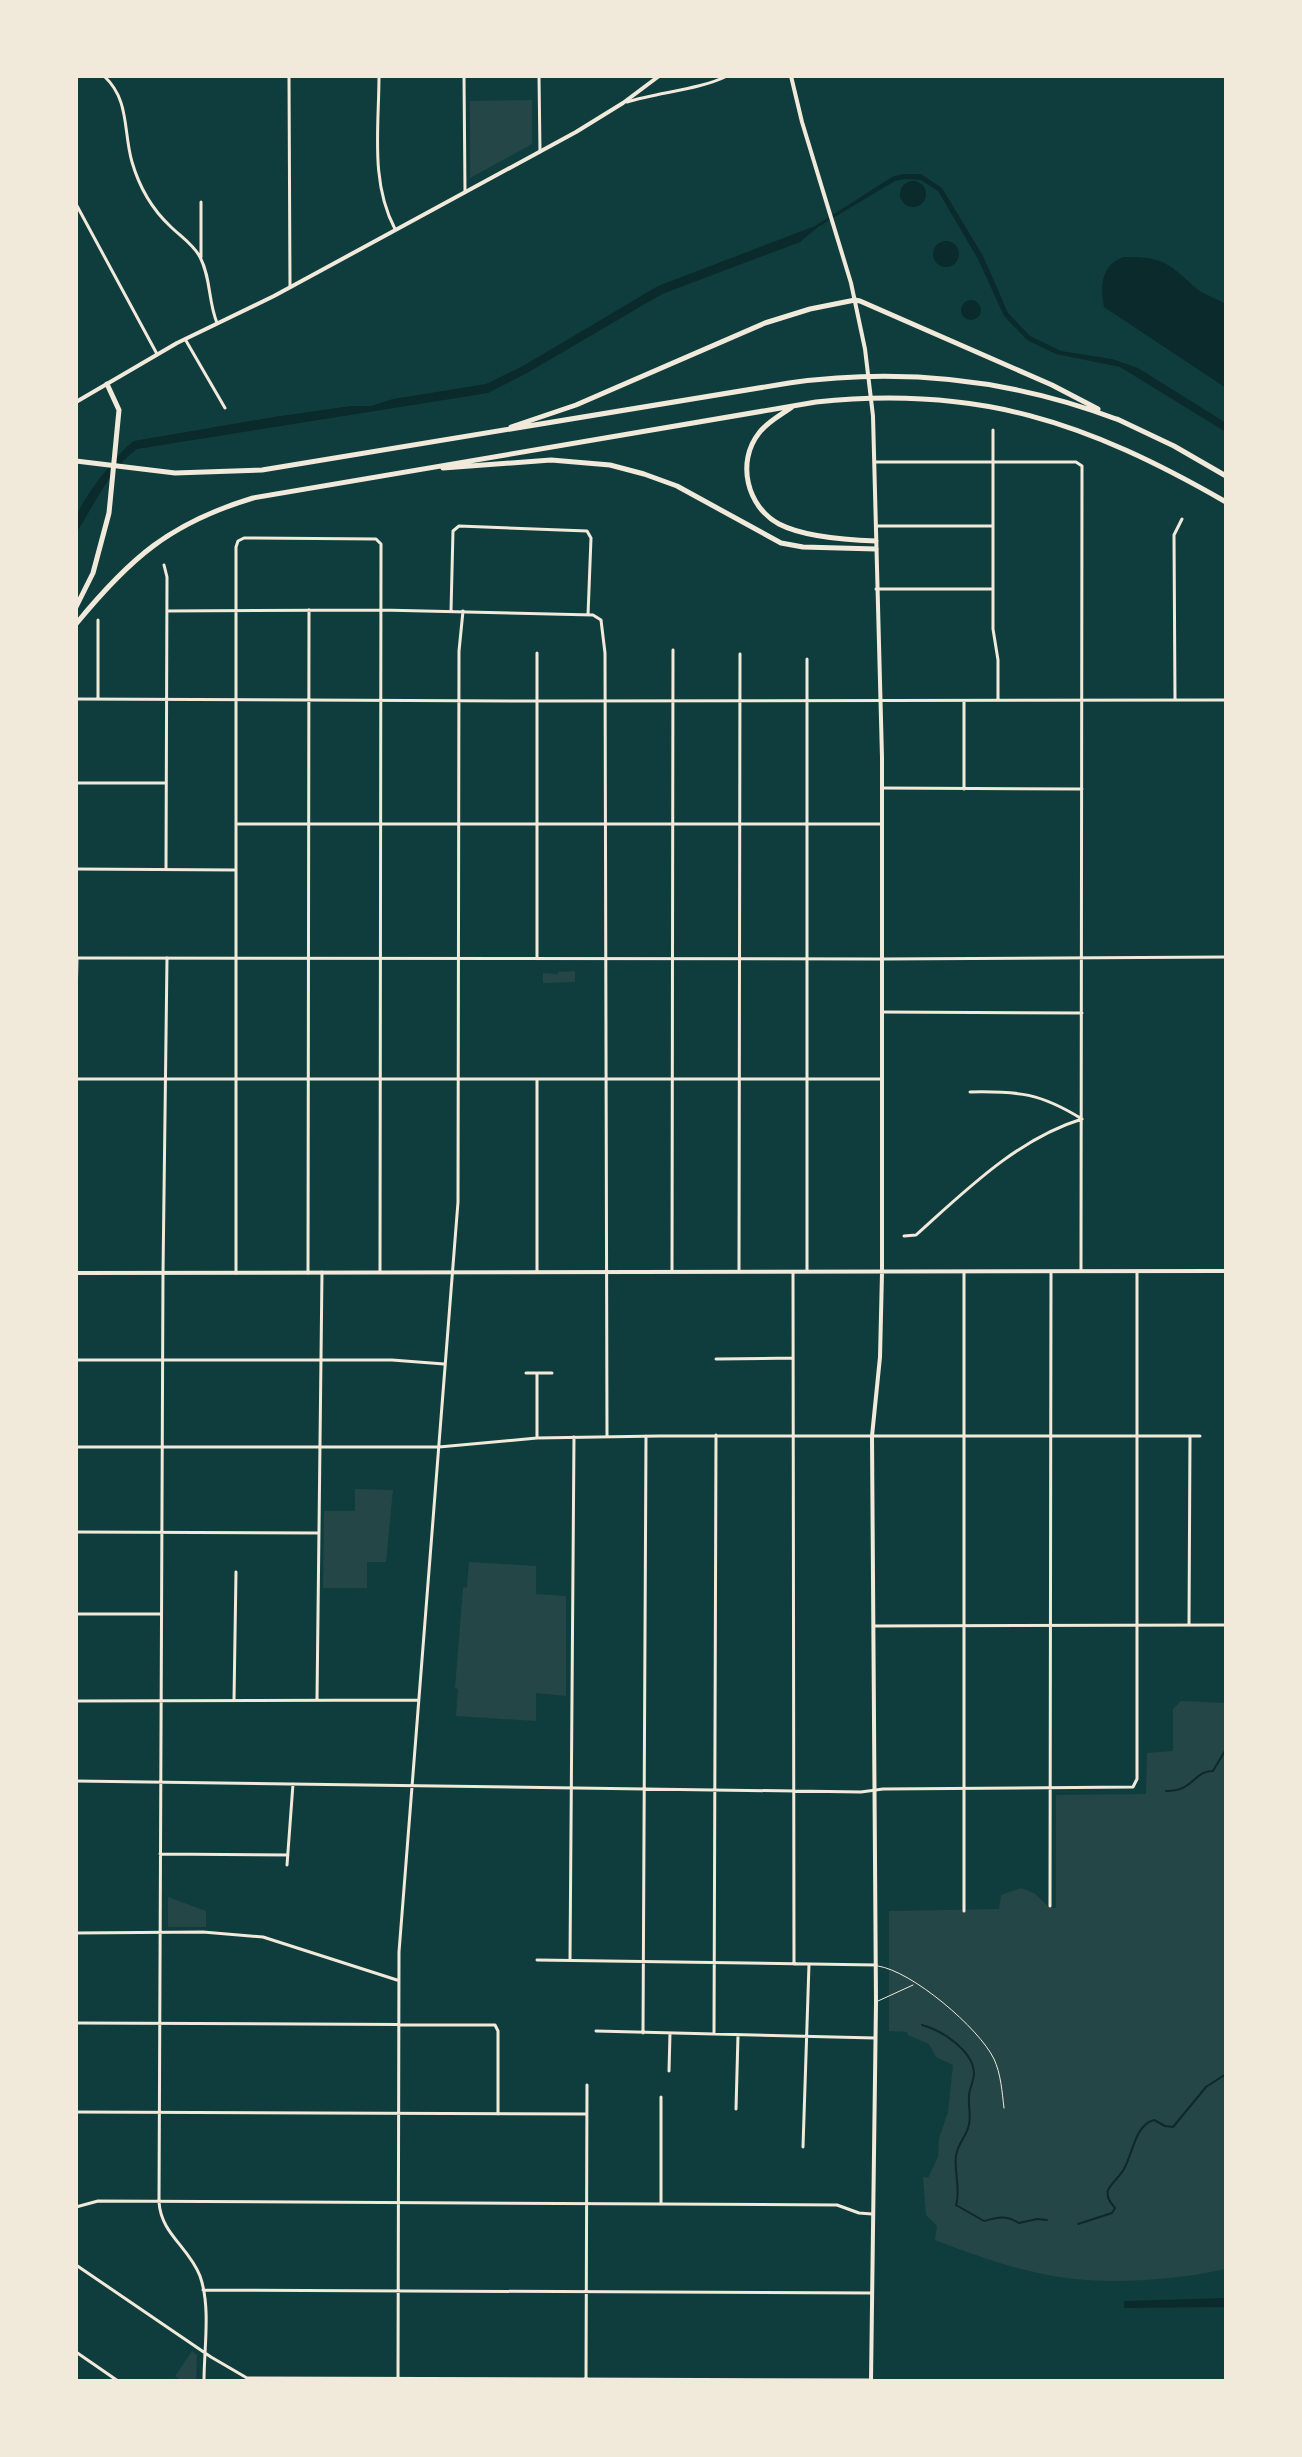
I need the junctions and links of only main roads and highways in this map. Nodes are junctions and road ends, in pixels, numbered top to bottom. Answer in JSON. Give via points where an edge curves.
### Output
{"nodes":[{"id":1,"x":659,"y":76,"type":"edge"},
{"id":2,"x":791,"y":76,"type":"edge"},
{"id":3,"x":855,"y":300,"type":"junction"},
{"id":4,"x":107,"y":384,"type":"junction"},
{"id":5,"x":76,"y":402,"type":"edge"},
{"id":6,"x":794,"y":406,"type":"junction"},
{"id":7,"x":1119,"y":420,"type":"junction"},
{"id":8,"x":501,"y":431,"type":"junction"},
{"id":9,"x":76,"y":461,"type":"edge"},
{"id":10,"x":406,"y":471,"type":"junction"},
{"id":11,"x":1226,"y":476,"type":"edge"},
{"id":12,"x":1226,"y":502,"type":"edge"},
{"id":13,"x":876,"y":545,"type":"junction"},
{"id":14,"x":76,"y":607,"type":"edge"},
{"id":15,"x":76,"y":624,"type":"edge"},
{"id":16,"x":1226,"y":1271,"type":"edge"},
{"id":17,"x":76,"y":1273,"type":"edge"},
{"id":18,"x":882,"y":1273,"type":"junction"},
{"id":19,"x":871,"y":2381,"type":"edge"}],
"edges":[{"from":1,"to":4,"type":"main road","via":[[540,152]]},
{"from":2,"to":3,"type":"main road"},
{"from":3,"to":7,"type":"highway","via":[[1052,385]]},
{"from":3,"to":8,"type":"highway","via":[[765,323],[576,405]]},
{"from":3,"to":13,"type":"main road","via":[[868,368]]},
{"from":4,"to":5,"type":"main road"},
{"from":4,"to":14,"type":"highway","via":[[119,410],[113,487],[101,548]]},
{"from":6,"to":10,"type":"highway"},
{"from":6,"to":12,"type":"highway","via":[[888,398],[975,404],[1056,423],[1135,453]]},
{"from":6,"to":13,"type":"highway","via":[[765,426],[750,449],[748,480],[756,502],[770,518],[791,528]]},
{"from":7,"to":8,"type":"highway","via":[[1004,385],[887,374],[774,385]]},
{"from":7,"to":11,"type":"highway"},
{"from":8,"to":9,"type":"highway","via":[[262,470],[192,474]]},
{"from":10,"to":13,"type":"highway","via":[[551,460],[599,463],[667,482],[781,543]]},
{"from":10,"to":15,"type":"highway","via":[[253,498],[205,514],[140,554]]},
{"from":13,"to":18,"type":"main road"},
{"from":16,"to":18,"type":"main road"},
{"from":17,"to":18,"type":"main road"},
{"from":18,"to":19,"type":"main road","via":[[872,1436],[876,2002]]}]}
